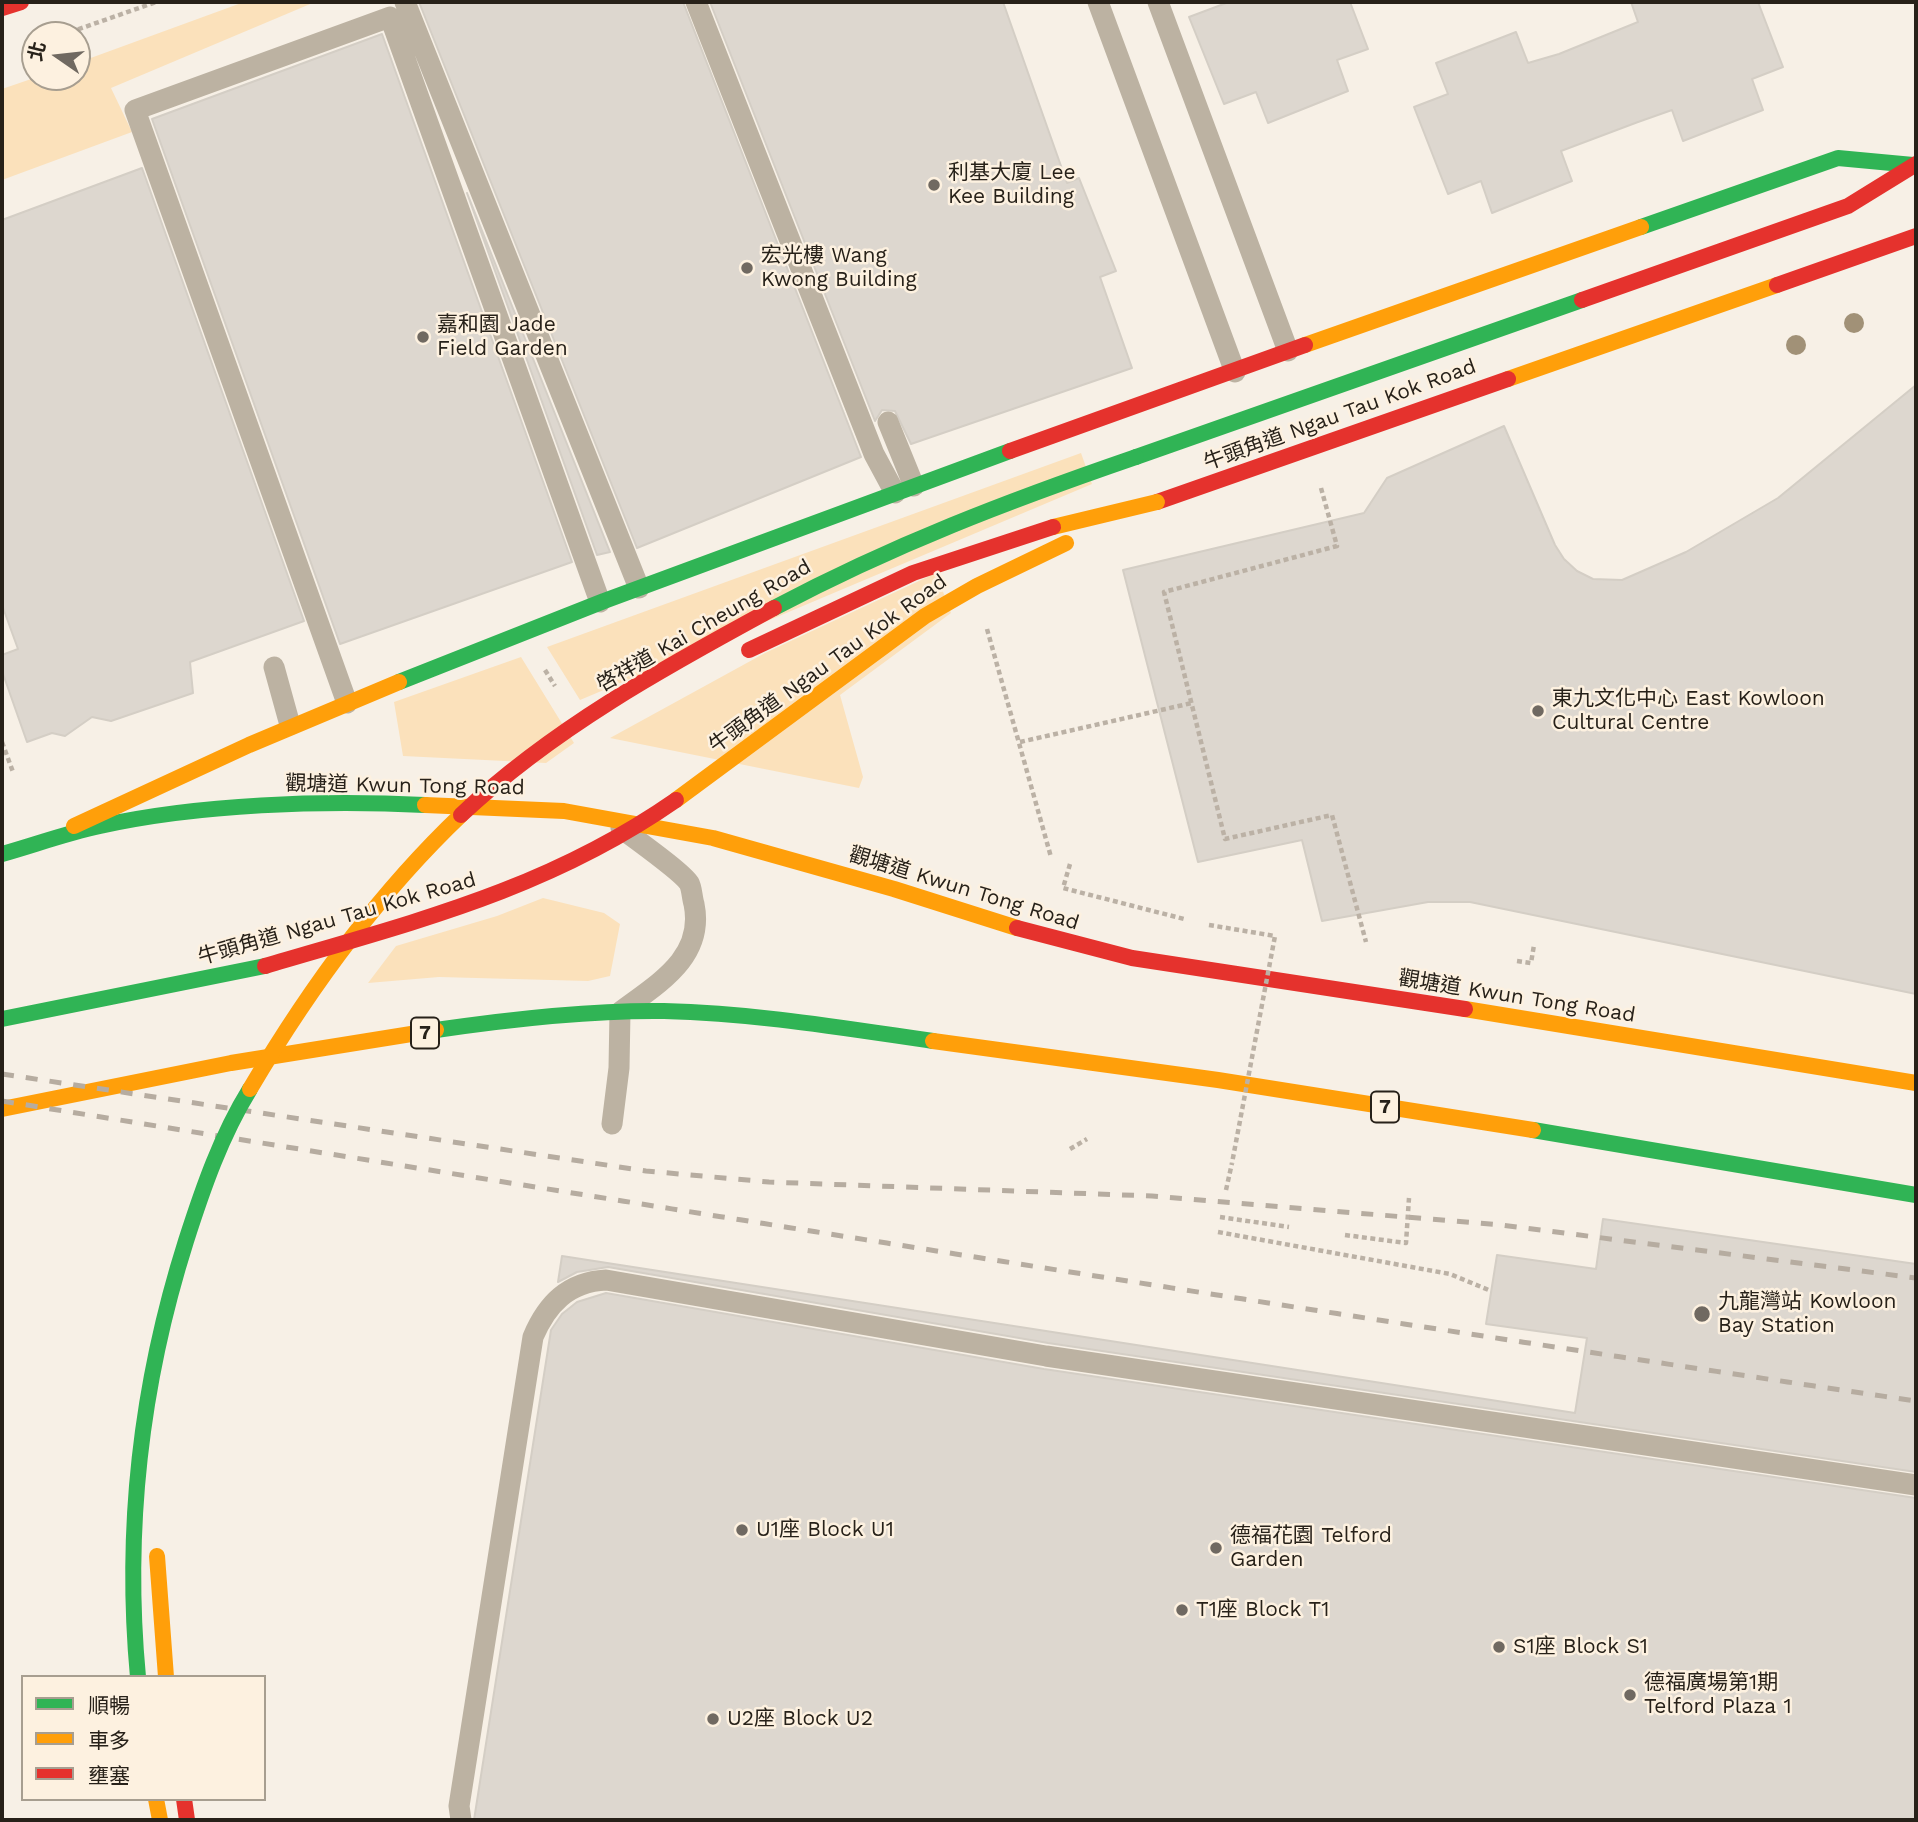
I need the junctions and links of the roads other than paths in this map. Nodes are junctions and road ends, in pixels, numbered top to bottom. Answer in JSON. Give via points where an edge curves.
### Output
{"nodes":[{"id":1,"x":21,"y":2,"type":"edge"},
{"id":2,"x":405,"y":2,"type":"edge"},
{"id":3,"x":696,"y":2,"type":"edge"},
{"id":4,"x":1098,"y":2,"type":"edge"},
{"id":5,"x":1158,"y":2,"type":"edge"},
{"id":6,"x":2,"y":8,"type":"edge"},
{"id":7,"x":1914,"y":164,"type":"edge"},
{"id":8,"x":1916,"y":236,"type":"edge"},
{"id":9,"x":1288,"y":351,"type":"junction"},
{"id":10,"x":1235,"y":372,"type":"junction"},
{"id":11,"x":888,"y":422,"type":"dead end"},
{"id":12,"x":1136,"y":457,"type":"joint"},
{"id":13,"x":904,"y":489,"type":"junction"},
{"id":14,"x":1157,"y":502,"type":"junction"},
{"id":15,"x":639,"y":588,"type":"junction"},
{"id":16,"x":600,"y":602,"type":"junction"},
{"id":17,"x":736,"y":656,"type":"dead end"},
{"id":18,"x":274,"y":667,"type":"dead end"},
{"id":19,"x":346,"y":704,"type":"junction"},
{"id":20,"x":290,"y":725,"type":"junction"},
{"id":21,"x":525,"y":794,"type":"dead end"},
{"id":22,"x":607,"y":817,"type":"junction"},
{"id":23,"x":489,"y":824,"type":"dead end"},
{"id":24,"x":41,"y":842,"type":"junction"},
{"id":25,"x":2,"y":853,"type":"edge"},
{"id":26,"x":408,"y":905,"type":"dead end"},
{"id":27,"x":374,"y":949,"type":"dead end"},
{"id":28,"x":620,"y":1012,"type":"junction"},
{"id":29,"x":2,"y":1019,"type":"edge"},
{"id":30,"x":314,"y":1034,"type":"dead end"},
{"id":31,"x":292,"y":1067,"type":"dead end"},
{"id":32,"x":1916,"y":1083,"type":"edge"},
{"id":33,"x":2,"y":1109,"type":"edge"},
{"id":34,"x":612,"y":1124,"type":"dead end"},
{"id":35,"x":1916,"y":1195,"type":"edge"},
{"id":36,"x":1916,"y":1485,"type":"edge"},
{"id":37,"x":156,"y":1544,"type":"dead end"},
{"id":38,"x":138,"y":1675,"type":"edge"},
{"id":39,"x":166,"y":1675,"type":"edge"},
{"id":40,"x":156,"y":1801,"type":"edge"},
{"id":41,"x":184,"y":1801,"type":"edge"},
{"id":42,"x":160,"y":1820,"type":"edge"},
{"id":43,"x":187,"y":1820,"type":"edge"},
{"id":44,"x":461,"y":1820,"type":"edge"}],
"edges":[{"from":1,"to":6,"type":"main road"},
{"from":2,"to":15,"type":"lane"},
{"from":3,"to":13,"type":"lane","via":[[874,453]]},
{"from":4,"to":10,"type":"lane"},
{"from":5,"to":9,"type":"lane"},
{"from":7,"to":9,"type":"main road","name":"牛頭角道 Ngau Tau Kok Road","via":[[1838,158]]},
{"from":7,"to":12,"type":"main road","name":"牛頭角道 Ngau Tau Kok Road","via":[[1848,206]]},
{"from":8,"to":14,"type":"main road","name":"牛頭角道 Ngau Tau Kok Road"},
{"from":9,"to":10,"type":"main road","name":"牛頭角道 Ngau Tau Kok Road"},
{"from":10,"to":13,"type":"main road","name":"牛頭角道 Ngau Tau Kok Road"},
{"from":11,"to":13,"type":"lane"},
{"from":12,"to":38,"type":"main road","name":"啓祥道 Kai Cheung Road","bridge":true,"via":[[929,533],[798,595],[671,664],[555,741],[468,809],[414,863],[345,944],[231,1122],[205,1183],[170,1295],[145,1396],[135,1476],[132,1575]]},
{"from":13,"to":15,"type":"main road","name":"牛頭角道 Ngau Tau Kok Road"},
{"from":14,"to":17,"type":"main road","name":"啓祥道 Kai Cheung Road","bridge":true,"via":[[1074,520],[910,575]]},
{"from":14,"to":29,"type":"main road","name":"牛頭角道 Ngau Tau Kok Road","bridge":true,"via":[[973,587],[615,840],[490,897],[265,966]]},
{"from":15,"to":16,"type":"main road","name":"牛頭角道 Ngau Tau Kok Road"},
{"from":16,"to":19,"type":"main road","name":"牛頭角道 Ngau Tau Kok Road"},
{"from":16,"to":19,"type":"lane","via":[[390,17],[235,81],[135,110]]},
{"from":18,"to":20,"type":"lane"},
{"from":19,"to":20,"type":"main road","name":"牛頭角道 Ngau Tau Kok Road"},
{"from":20,"to":24,"type":"main road","name":"牛頭角道 Ngau Tau Kok Road"},
{"from":21,"to":23,"type":"main road"},
{"from":22,"to":24,"type":"main road","name":"觀塘道 Kwun Tong Road","via":[[491,806],[278,806],[153,817]]},
{"from":22,"to":28,"type":"lane","via":[[689,884],[695,912],[689,952],[675,970]]},
{"from":22,"to":32,"type":"main road","name":"觀塘道 Kwun Tong Road","via":[[762,851],[1044,937],[1132,958]]},
{"from":24,"to":25,"type":"main road","name":"觀塘道 Kwun Tong Road"},
{"from":26,"to":27,"type":"main road","bridge":true},
{"from":28,"to":33,"type":"main road","number":"7","via":[[415,1034],[195,1070]]},
{"from":28,"to":34,"type":"lane"},
{"from":28,"to":35,"type":"main road","number":"7","via":[[796,1021],[1097,1060]]},
{"from":30,"to":31,"type":"main road"},
{"from":36,"to":44,"type":"lane","via":[[1046,1356],[606,1280],[590,1281],[560,1296],[533,1337],[459,1807]]},
{"from":37,"to":39,"type":"main road","bridge":true},
{"from":40,"to":42,"type":"main road"},
{"from":41,"to":43,"type":"main road"}]}
